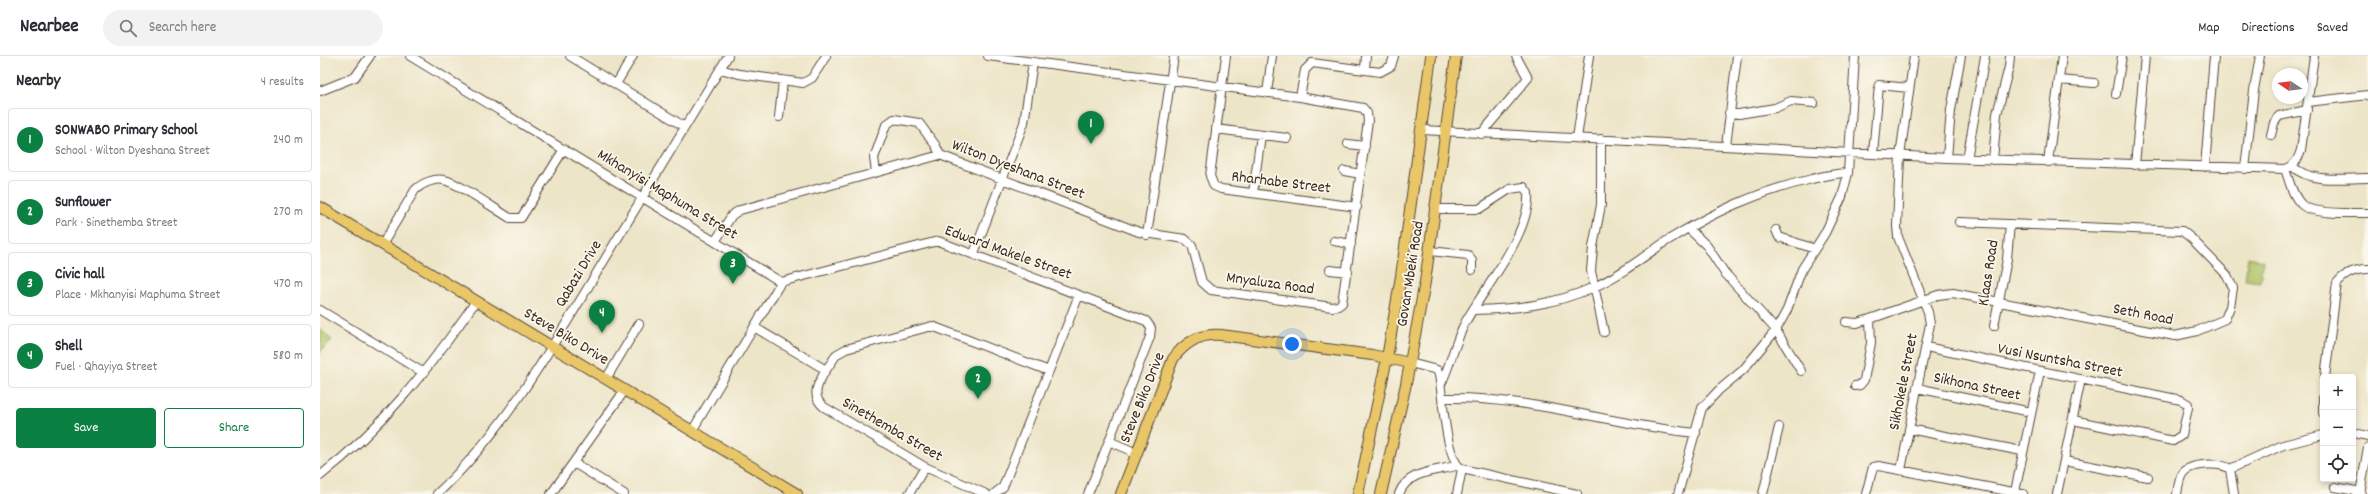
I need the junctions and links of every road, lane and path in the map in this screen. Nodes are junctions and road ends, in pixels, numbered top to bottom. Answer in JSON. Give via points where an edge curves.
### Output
{"nodes":[{"id":1,"x":370,"y":56,"type":"edge"},
{"id":2,"x":410,"y":56,"type":"edge"},
{"id":3,"x":570,"y":56,"type":"edge"},
{"id":4,"x":633,"y":56,"type":"edge"},
{"id":5,"x":728,"y":56,"type":"edge"},
{"id":6,"x":826,"y":56,"type":"edge"},
{"id":7,"x":988,"y":56,"type":"edge"},
{"id":8,"x":1174,"y":56,"type":"edge"},
{"id":9,"x":1226,"y":56,"type":"edge"},
{"id":10,"x":1272,"y":56,"type":"edge"},
{"id":11,"x":1366,"y":56,"type":"edge"},
{"id":12,"x":1394,"y":56,"type":"edge"},
{"id":13,"x":1432,"y":56,"type":"edge"},
{"id":14,"x":1456,"y":56,"type":"edge"},
{"id":15,"x":1516,"y":56,"type":"edge"},
{"id":16,"x":1588,"y":56,"type":"edge"},
{"id":17,"x":1737,"y":56,"type":"edge"},
{"id":18,"x":1854,"y":56,"type":"edge"},
{"id":19,"x":1914,"y":56,"type":"edge"},
{"id":20,"x":1961,"y":56,"type":"edge"},
{"id":21,"x":1985,"y":56,"type":"edge"},
{"id":22,"x":2010,"y":56,"type":"edge"},
{"id":23,"x":2062,"y":56,"type":"edge"},
{"id":24,"x":2122,"y":56,"type":"edge"},
{"id":25,"x":2145,"y":56,"type":"edge"},
{"id":26,"x":2214,"y":56,"type":"edge"},
{"id":27,"x":2260,"y":56,"type":"edge"},
{"id":28,"x":2314,"y":56,"type":"edge"},
{"id":29,"x":1033,"y":62,"type":"junction"},
{"id":30,"x":720,"y":69,"type":"junction"},
{"id":31,"x":1365,"y":69,"type":"junction"},
{"id":32,"x":784,"y":80,"type":"junction"},
{"id":33,"x":1171,"y":80,"type":"junction"},
{"id":34,"x":2059,"y":80,"type":"junction"},
{"id":35,"x":2094,"y":83,"type":"dead end"},
{"id":36,"x":616,"y":84,"type":"junction"},
{"id":37,"x":1222,"y":87,"type":"junction"},
{"id":38,"x":1909,"y":88,"type":"junction"},
{"id":39,"x":320,"y":91,"type":"edge"},
{"id":40,"x":1267,"y":93,"type":"junction"},
{"id":41,"x":2116,"y":94,"type":"dead end"},
{"id":42,"x":2368,"y":95,"type":"edge"},
{"id":43,"x":1300,"y":97,"type":"junction"},
{"id":44,"x":1814,"y":103,"type":"dead end"},
{"id":45,"x":2307,"y":106,"type":"junction"},
{"id":46,"x":1729,"y":113,"type":"junction"},
{"id":47,"x":779,"y":117,"type":"dead end"},
{"id":48,"x":685,"y":127,"type":"junction"},
{"id":49,"x":1216,"y":129,"type":"junction"},
{"id":50,"x":1422,"y":130,"type":"junction"},
{"id":51,"x":1446,"y":132,"type":"junction"},
{"id":52,"x":1481,"y":134,"type":"junction"},
{"id":53,"x":1261,"y":135,"type":"junction"},
{"id":54,"x":2272,"y":135,"type":"dead end"},
{"id":55,"x":1287,"y":138,"type":"dead end"},
{"id":56,"x":1577,"y":138,"type":"junction"},
{"id":57,"x":1601,"y":140,"type":"junction"},
{"id":58,"x":1348,"y":144,"type":"dead end"},
{"id":59,"x":1365,"y":146,"type":"junction"},
{"id":60,"x":1726,"y":146,"type":"junction"},
{"id":61,"x":564,"y":149,"type":"junction"},
{"id":62,"x":1848,"y":153,"type":"junction"},
{"id":63,"x":1873,"y":154,"type":"junction"},
{"id":64,"x":940,"y":155,"type":"junction"},
{"id":65,"x":1900,"y":156,"type":"junction"},
{"id":66,"x":1947,"y":158,"type":"junction"},
{"id":67,"x":1967,"y":159,"type":"junction"},
{"id":68,"x":1992,"y":160,"type":"junction"},
{"id":69,"x":2048,"y":162,"type":"junction"},
{"id":70,"x":2135,"y":165,"type":"junction"},
{"id":71,"x":2205,"y":167,"type":"junction"},
{"id":72,"x":2289,"y":168,"type":"junction"},
{"id":73,"x":2246,"y":169,"type":"junction"},
{"id":74,"x":1344,"y":171,"type":"dead end"},
{"id":75,"x":876,"y":172,"type":"junction"},
{"id":76,"x":1848,"y":173,"type":"junction"},
{"id":77,"x":1361,"y":174,"type":"junction"},
{"id":78,"x":1003,"y":178,"type":"junction"},
{"id":79,"x":2368,"y":178,"type":"edge"},
{"id":80,"x":1253,"y":194,"type":"junction"},
{"id":81,"x":643,"y":196,"type":"junction"},
{"id":82,"x":320,"y":207,"type":"edge"},
{"id":83,"x":1357,"y":207,"type":"junction"},
{"id":84,"x":1436,"y":209,"type":"junction"},
{"id":85,"x":2368,"y":213,"type":"edge"},
{"id":86,"x":1958,"y":222,"type":"dead end"},
{"id":87,"x":2010,"y":224,"type":"junction"},
{"id":88,"x":1689,"y":229,"type":"junction"},
{"id":89,"x":1776,"y":230,"type":"dead end"},
{"id":90,"x":1147,"y":235,"type":"junction"},
{"id":91,"x":716,"y":240,"type":"junction"},
{"id":92,"x":1334,"y":241,"type":"dead end"},
{"id":93,"x":1351,"y":244,"type":"junction"},
{"id":94,"x":382,"y":245,"type":"junction"},
{"id":95,"x":1816,"y":249,"type":"junction"},
{"id":96,"x":1430,"y":251,"type":"junction"},
{"id":97,"x":974,"y":253,"type":"junction"},
{"id":98,"x":2368,"y":269,"type":"edge"},
{"id":99,"x":1330,"y":270,"type":"dead end"},
{"id":100,"x":1472,"y":270,"type":"dead end"},
{"id":101,"x":1348,"y":272,"type":"junction"},
{"id":102,"x":781,"y":282,"type":"junction"},
{"id":103,"x":1594,"y":287,"type":"junction"},
{"id":104,"x":1079,"y":295,"type":"junction"},
{"id":105,"x":476,"y":301,"type":"junction"},
{"id":106,"x":1924,"y":301,"type":"junction"},
{"id":107,"x":1999,"y":301,"type":"junction"},
{"id":108,"x":320,"y":310,"type":"edge"},
{"id":109,"x":1473,"y":310,"type":"junction"},
{"id":110,"x":1870,"y":319,"type":"junction"},
{"id":111,"x":1846,"y":322,"type":"dead end"},
{"id":112,"x":639,"y":324,"type":"dead end"},
{"id":113,"x":1994,"y":326,"type":"dead end"},
{"id":114,"x":754,"y":327,"type":"junction"},
{"id":115,"x":1776,"y":330,"type":"junction"},
{"id":116,"x":1604,"y":332,"type":"dead end"},
{"id":117,"x":552,"y":346,"type":"junction"},
{"id":118,"x":1926,"y":347,"type":"junction"},
{"id":119,"x":1387,"y":358,"type":"junction"},
{"id":120,"x":1410,"y":363,"type":"junction"},
{"id":121,"x":826,"y":370,"type":"junction"},
{"id":122,"x":1049,"y":371,"type":"junction"},
{"id":123,"x":1801,"y":371,"type":"dead end"},
{"id":124,"x":2040,"y":371,"type":"junction"},
{"id":125,"x":424,"y":373,"type":"junction"},
{"id":126,"x":2325,"y":374,"type":"edge"},
{"id":127,"x":606,"y":379,"type":"junction"},
{"id":128,"x":2081,"y":379,"type":"junction"},
{"id":129,"x":1441,"y":384,"type":"junction"},
{"id":130,"x":1855,"y":386,"type":"dead end"},
{"id":131,"x":1917,"y":388,"type":"junction"},
{"id":132,"x":625,"y":390,"type":"junction"},
{"id":133,"x":1444,"y":398,"type":"junction"},
{"id":134,"x":2031,"y":412,"type":"junction"},
{"id":135,"x":2073,"y":420,"type":"junction"},
{"id":136,"x":1779,"y":427,"type":"dead end"},
{"id":137,"x":1909,"y":429,"type":"junction"},
{"id":138,"x":692,"y":431,"type":"junction"},
{"id":139,"x":1696,"y":433,"type":"junction"},
{"id":140,"x":2356,"y":434,"type":"edge"},
{"id":141,"x":2320,"y":436,"type":"edge"},
{"id":142,"x":2368,"y":436,"type":"edge"},
{"id":143,"x":1109,"y":441,"type":"junction"},
{"id":144,"x":2368,"y":447,"type":"edge"},
{"id":145,"x":1134,"y":451,"type":"junction"},
{"id":146,"x":2022,"y":451,"type":"junction"},
{"id":147,"x":2064,"y":460,"type":"junction"},
{"id":148,"x":574,"y":463,"type":"junction"},
{"id":149,"x":925,"y":467,"type":"junction"},
{"id":150,"x":1459,"y":468,"type":"junction"},
{"id":151,"x":2230,"y":469,"type":"junction"},
{"id":152,"x":1901,"y":470,"type":"junction"},
{"id":153,"x":320,"y":476,"type":"edge"},
{"id":154,"x":2148,"y":477,"type":"dead end"},
{"id":155,"x":2335,"y":487,"type":"dead end"},
{"id":156,"x":2019,"y":493,"type":"edge"},
{"id":157,"x":2361,"y":493,"type":"edge"},
{"id":158,"x":437,"y":494,"type":"edge"},
{"id":159,"x":551,"y":494,"type":"edge"},
{"id":160,"x":624,"y":494,"type":"edge"},
{"id":161,"x":797,"y":494,"type":"edge"},
{"id":162,"x":909,"y":494,"type":"edge"},
{"id":163,"x":986,"y":494,"type":"edge"},
{"id":164,"x":994,"y":494,"type":"edge"},
{"id":165,"x":1088,"y":494,"type":"edge"},
{"id":166,"x":1121,"y":494,"type":"edge"},
{"id":167,"x":1358,"y":494,"type":"edge"},
{"id":168,"x":1381,"y":494,"type":"edge"},
{"id":169,"x":1399,"y":494,"type":"edge"},
{"id":170,"x":1457,"y":494,"type":"edge"},
{"id":171,"x":1577,"y":494,"type":"edge"},
{"id":172,"x":1678,"y":494,"type":"edge"},
{"id":173,"x":1763,"y":494,"type":"edge"},
{"id":174,"x":1866,"y":494,"type":"edge"},
{"id":175,"x":2057,"y":494,"type":"edge"},
{"id":176,"x":2177,"y":494,"type":"edge"},
{"id":177,"x":2234,"y":494,"type":"edge"}],
"edges":[{"from":1,"to":39,"type":"street","via":[[355,77]]},
{"from":2,"to":61,"type":"street","name":"Mkhanyisi Maphuma Street"},
{"from":3,"to":36,"type":"street"},
{"from":4,"to":36,"type":"street"},
{"from":5,"to":30,"type":"street","name":"Qabazi Drive"},
{"from":6,"to":32,"type":"street","via":[[808,82]]},
{"from":7,"to":29,"type":"street","name":"Mnyaluza Road"},
{"from":8,"to":33,"type":"street"},
{"from":9,"to":37,"type":"street","name":"Rharhabe Street"},
{"from":10,"to":40,"type":"street"},
{"from":11,"to":31,"type":"street"},
{"from":12,"to":31,"type":"street","via":[[1391,66],[1384,71]]},
{"from":13,"to":50,"type":"main road","name":"Govan Mbeki Road"},
{"from":14,"to":51,"type":"main road","name":"Govan Mbeki Road"},
{"from":15,"to":52,"type":"street","via":[[1528,78]]},
{"from":16,"to":56,"type":"street"},
{"from":17,"to":46,"type":"street"},
{"from":18,"to":62,"type":"street"},
{"from":19,"to":38,"type":"street","name":"Sikhokele Street"},
{"from":20,"to":66,"type":"street","via":[[1951,110]]},
{"from":21,"to":67,"type":"street"},
{"from":22,"to":68,"type":"street","via":[[1997,114]]},
{"from":23,"to":34,"type":"street"},
{"from":24,"to":41,"type":"street"},
{"from":25,"to":70,"type":"street"},
{"from":26,"to":71,"type":"street"},
{"from":27,"to":73,"type":"street"},
{"from":28,"to":45,"type":"street"},
{"from":29,"to":33,"type":"street","name":"Mnyaluza Road"},
{"from":29,"to":78,"type":"street","via":[[1024,123]]},
{"from":30,"to":32,"type":"street"},
{"from":30,"to":48,"type":"street","name":"Qabazi Drive"},
{"from":31,"to":43,"type":"street","via":[[1312,63],[1305,70]]},
{"from":32,"to":47,"type":"street"},
{"from":33,"to":37,"type":"street","name":"Mnyaluza Road"},
{"from":33,"to":90,"type":"street"},
{"from":34,"to":35,"type":"street"},
{"from":34,"to":69,"type":"street"},
{"from":36,"to":48,"type":"street"},
{"from":37,"to":40,"type":"street","name":"Mnyaluza Road"},
{"from":37,"to":49,"type":"street","name":"Rharhabe Street"},
{"from":38,"to":63,"type":"street","via":[[1879,86]]},
{"from":38,"to":65,"type":"street","name":"Sikhokele Street"},
{"from":40,"to":43,"type":"street","name":"Mnyaluza Road"},
{"from":42,"to":45,"type":"street"},
{"from":43,"to":59,"type":"street","name":"Mnyaluza Road","via":[[1363,108],[1367,113],[1368,122]]},
{"from":44,"to":46,"type":"street","via":[[1791,101],[1775,108],[1739,114]]},
{"from":45,"to":54,"type":"street","via":[[2279,116],[2274,123]]},
{"from":45,"to":72,"type":"street","via":[[2301,150]]},
{"from":46,"to":60,"type":"street"},
{"from":48,"to":81,"type":"street","name":"Qabazi Drive"},
{"from":49,"to":53,"type":"street"},
{"from":49,"to":80,"type":"street","name":"Rharhabe Street","via":[[1210,176],[1212,184],[1220,189]]},
{"from":50,"to":51,"type":"street"},
{"from":50,"to":119,"type":"main road","name":"Govan Mbeki Road"},
{"from":51,"to":52,"type":"street"},
{"from":51,"to":84,"type":"main road","name":"Govan Mbeki Road"},
{"from":52,"to":56,"type":"street"},
{"from":53,"to":55,"type":"street"},
{"from":53,"to":80,"type":"street"},
{"from":56,"to":57,"type":"street"},
{"from":57,"to":60,"type":"street"},
{"from":57,"to":103,"type":"street","via":[[1601,205],[1591,261]]},
{"from":58,"to":59,"type":"street"},
{"from":59,"to":77,"type":"street","name":"Mnyaluza Road"},
{"from":60,"to":62,"type":"street"},
{"from":61,"to":81,"type":"street","name":"Mkhanyisi Maphuma Street"},
{"from":61,"to":94,"type":"street","via":[[521,218],[510,218],[449,182],[436,180],[415,190]]},
{"from":62,"to":63,"type":"street"},
{"from":62,"to":76,"type":"street"},
{"from":63,"to":65,"type":"street"},
{"from":64,"to":75,"type":"street","name":"Wilton Dyeshana Street"},
{"from":64,"to":75,"type":"street","via":[[919,123],[894,118],[886,125],[874,158]]},
{"from":64,"to":78,"type":"street","name":"Wilton Dyeshana Street"},
{"from":65,"to":66,"type":"street"},
{"from":65,"to":106,"type":"street","name":"Sikhokele Street","via":[[1898,237]]},
{"from":66,"to":67,"type":"street"},
{"from":67,"to":68,"type":"street"},
{"from":68,"to":69,"type":"street"},
{"from":69,"to":70,"type":"street"},
{"from":70,"to":71,"type":"street"},
{"from":71,"to":73,"type":"street"},
{"from":72,"to":73,"type":"street"},
{"from":72,"to":79,"type":"street","via":[[2310,176]]},
{"from":72,"to":85,"type":"street","via":[[2297,198],[2305,208]]},
{"from":74,"to":77,"type":"street"},
{"from":75,"to":91,"type":"street","name":"Wilton Dyeshana Street","via":[[740,210],[732,215]]},
{"from":76,"to":88,"type":"street","via":[[1832,174],[1774,189],[1727,208]]},
{"from":76,"to":95,"type":"street","via":[[1842,197]]},
{"from":77,"to":83,"type":"street","name":"Mnyaluza Road"},
{"from":78,"to":90,"type":"street","name":"Wilton Dyeshana Street"},
{"from":78,"to":97,"type":"street"},
{"from":80,"to":83,"type":"street","name":"Rharhabe Street"},
{"from":81,"to":91,"type":"street","name":"Mkhanyisi Maphuma Street"},
{"from":81,"to":117,"type":"street","name":"Qabazi Drive"},
{"from":82,"to":94,"type":"main road","name":"Steve Biko Drive"},
{"from":83,"to":93,"type":"street","name":"Mnyaluza Road"},
{"from":84,"to":96,"type":"main road","name":"Govan Mbeki Road"},
{"from":84,"to":109,"type":"street","via":[[1479,209],[1516,186],[1524,186],[1528,193],[1524,218],[1516,239]]},
{"from":86,"to":87,"type":"street","name":"Seth Road"},
{"from":87,"to":107,"type":"street","name":"Klaas Road"},
{"from":87,"to":107,"type":"street","name":"Seth Road","via":[[2182,232],[2192,238],[2230,278],[2233,288],[2227,316],[2221,322],[2175,336]]},
{"from":88,"to":103,"type":"street"},
{"from":88,"to":115,"type":"street","via":[[1707,246],[1724,272]]},
{"from":89,"to":95,"type":"street","via":[[1779,237]]},
{"from":90,"to":101,"type":"street","name":"Mnyaluza Road","via":[[1180,237],[1189,242],[1202,282],[1206,287],[1218,292],[1338,306],[1344,298]]},
{"from":91,"to":102,"type":"street","name":"Mkhanyisi Maphuma Street"},
{"from":92,"to":93,"type":"street"},
{"from":93,"to":101,"type":"street","name":"Mnyaluza Road"},
{"from":94,"to":105,"type":"main road","name":"Steve Biko Drive"},
{"from":95,"to":115,"type":"street","via":[[1802,268],[1788,310]]},
{"from":96,"to":100,"type":"street","via":[[1468,255],[1472,261]]},
{"from":96,"to":120,"type":"main road","name":"Govan Mbeki Road"},
{"from":97,"to":102,"type":"street","name":"Edward Makele Street","via":[[932,240]]},
{"from":97,"to":104,"type":"street","name":"Edward Makele Street"},
{"from":98,"to":126,"type":"street","via":[[2359,269],[2343,276],[2337,283]]},
{"from":99,"to":101,"type":"street","name":"Mnyaluza Road"},
{"from":102,"to":114,"type":"street"},
{"from":103,"to":109,"type":"street","via":[[1540,305]]},
{"from":103,"to":116,"type":"street"},
{"from":104,"to":122,"type":"street"},
{"from":104,"to":143,"type":"street","name":"Edward Makele Street","via":[[1141,319],[1151,328],[1150,337]]},
{"from":105,"to":117,"type":"main road","name":"Steve Biko Drive"},
{"from":105,"to":125,"type":"street"},
{"from":106,"to":107,"type":"street","name":"Seth Road","via":[[1953,293]]},
{"from":106,"to":110,"type":"street","name":"Seth Road"},
{"from":106,"to":118,"type":"street","name":"Sikhokele Street","via":[[1930,319]]},
{"from":107,"to":113,"type":"street","name":"Klaas Road"},
{"from":108,"to":125,"type":"street"},
{"from":109,"to":129,"type":"street","via":[[1461,332]]},
{"from":110,"to":111,"type":"street","name":"Seth Road"},
{"from":110,"to":130,"type":"street","via":[[1871,342],[1864,380]]},
{"from":112,"to":127,"type":"street"},
{"from":114,"to":121,"type":"street"},
{"from":114,"to":138,"type":"street"},
{"from":115,"to":123,"type":"street"},
{"from":115,"to":139,"type":"street","via":[[1740,373],[1702,408]]},
{"from":117,"to":127,"type":"main road","name":"Steve Biko Drive"},
{"from":117,"to":158,"type":"street","name":"Qabazi Drive","via":[[500,423]]},
{"from":118,"to":124,"type":"street","name":"Vusi Nsuntsha Street"},
{"from":118,"to":131,"type":"street","name":"Sikhokele Street"},
{"from":119,"to":120,"type":"main road","name":"Steve Biko Drive"},
{"from":119,"to":145,"type":"main road","name":"Steve Biko Drive","via":[[1215,334],[1190,342],[1173,358]]},
{"from":119,"to":167,"type":"main road","name":"Govan Mbeki Road"},
{"from":120,"to":129,"type":"street","via":[[1437,370]]},
{"from":120,"to":168,"type":"main road","name":"Govan Mbeki Road"},
{"from":121,"to":122,"type":"street","name":"Sinethemba Street","via":[[837,354],[846,349],[932,326]]},
{"from":121,"to":149,"type":"street","name":"Sinethemba Street","via":[[816,391],[819,404]]},
{"from":122,"to":164,"type":"street","via":[[1003,487]]},
{"from":124,"to":128,"type":"street","name":"Vusi Nsuntsha Street"},
{"from":124,"to":134,"type":"street"},
{"from":125,"to":153,"type":"street","via":[[367,436]]},
{"from":127,"to":132,"type":"main road","name":"Steve Biko Drive"},
{"from":128,"to":135,"type":"street"},
{"from":128,"to":135,"type":"street","name":"Vusi Nsuntsha Street","via":[[2181,400],[2188,404],[2188,412],[2182,435],[2173,441]]},
{"from":129,"to":133,"type":"street"},
{"from":131,"to":134,"type":"street","name":"Sikhona Street"},
{"from":131,"to":137,"type":"street","name":"Sikhokele Street"},
{"from":132,"to":138,"type":"main road","name":"Steve Biko Drive"},
{"from":132,"to":148,"type":"street"},
{"from":133,"to":139,"type":"street","via":[[1513,402],[1650,429]]},
{"from":133,"to":150,"type":"street","via":[[1451,453]]},
{"from":134,"to":146,"type":"street"},
{"from":135,"to":147,"type":"street"},
{"from":136,"to":173,"type":"street"},
{"from":137,"to":146,"type":"street"},
{"from":137,"to":152,"type":"street","name":"Sikhokele Street"},
{"from":138,"to":161,"type":"main road","name":"Steve Biko Drive"},
{"from":139,"to":172,"type":"street"},
{"from":140,"to":142,"type":"street"},
{"from":141,"to":151,"type":"street","via":[[2282,445]]},
{"from":143,"to":145,"type":"street"},
{"from":143,"to":165,"type":"street"},
{"from":144,"to":157,"type":"street"},
{"from":145,"to":166,"type":"main road","name":"Steve Biko Drive"},
{"from":146,"to":156,"type":"street"},
{"from":147,"to":154,"type":"street"},
{"from":147,"to":175,"type":"street"},
{"from":148,"to":159,"type":"street"},
{"from":148,"to":160,"type":"street"},
{"from":149,"to":162,"type":"street"},
{"from":149,"to":163,"type":"street","name":"Sinethemba Street"},
{"from":150,"to":169,"type":"street","via":[[1412,478],[1405,483]]},
{"from":150,"to":170,"type":"street"},
{"from":150,"to":171,"type":"street"},
{"from":151,"to":176,"type":"street","via":[[2218,463],[2186,470],[2181,477]]},
{"from":151,"to":177,"type":"street"},
{"from":152,"to":156,"type":"street"},
{"from":152,"to":174,"type":"street","via":[[1873,467]]},
{"from":155,"to":157,"type":"street"}]}
